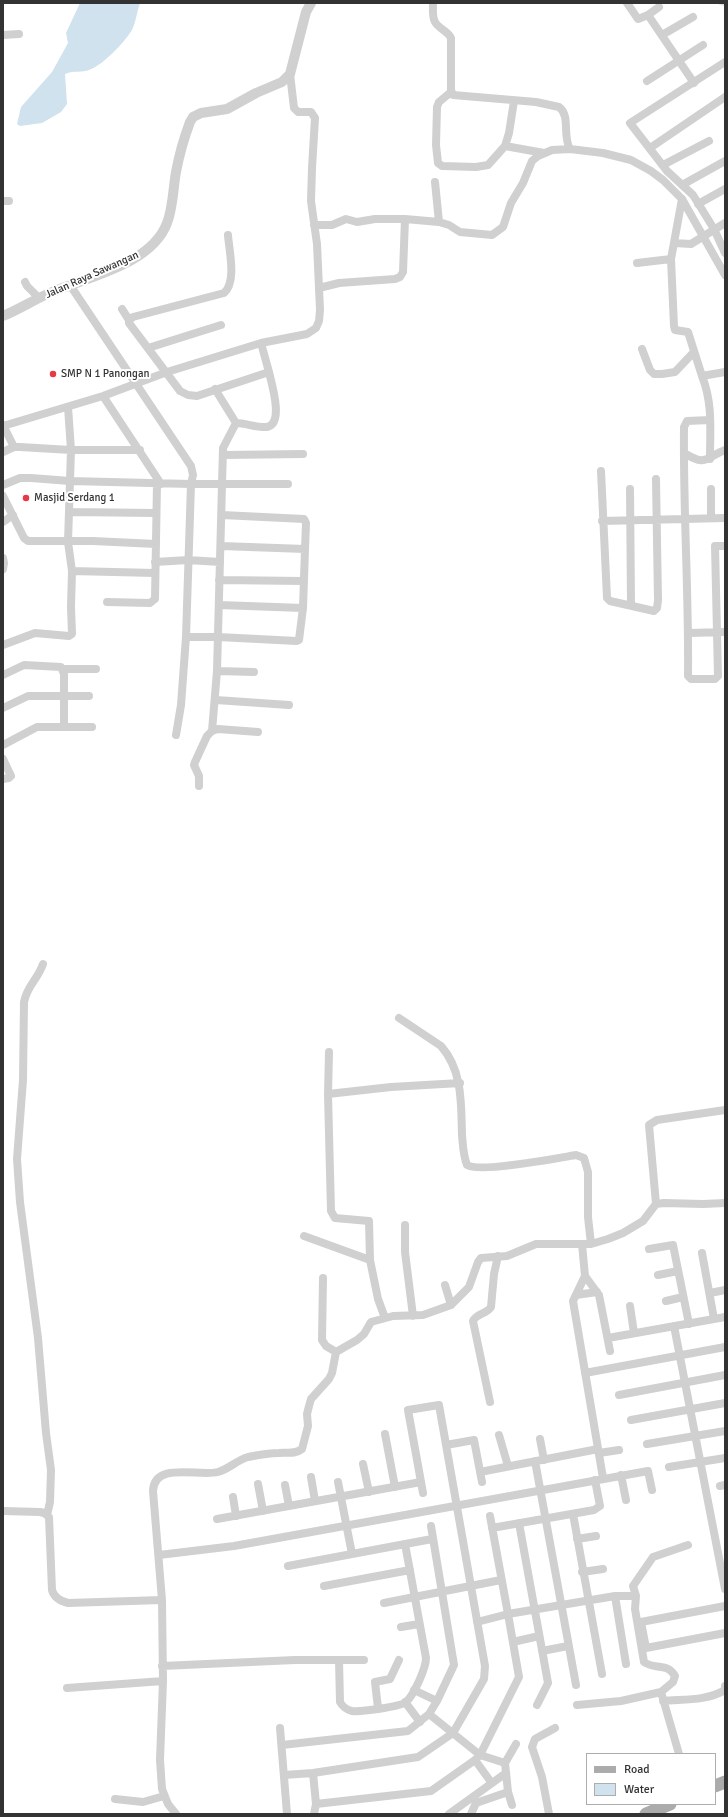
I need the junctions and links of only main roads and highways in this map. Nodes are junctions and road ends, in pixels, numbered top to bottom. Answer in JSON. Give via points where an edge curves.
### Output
{"nodes":[{"id":1,"x":668,"y":1805,"type":"edge"},
{"id":2,"x":646,"y":1814,"type":"edge"}],
"edges":[{"from":1,"to":2,"type":"main road"}]}
